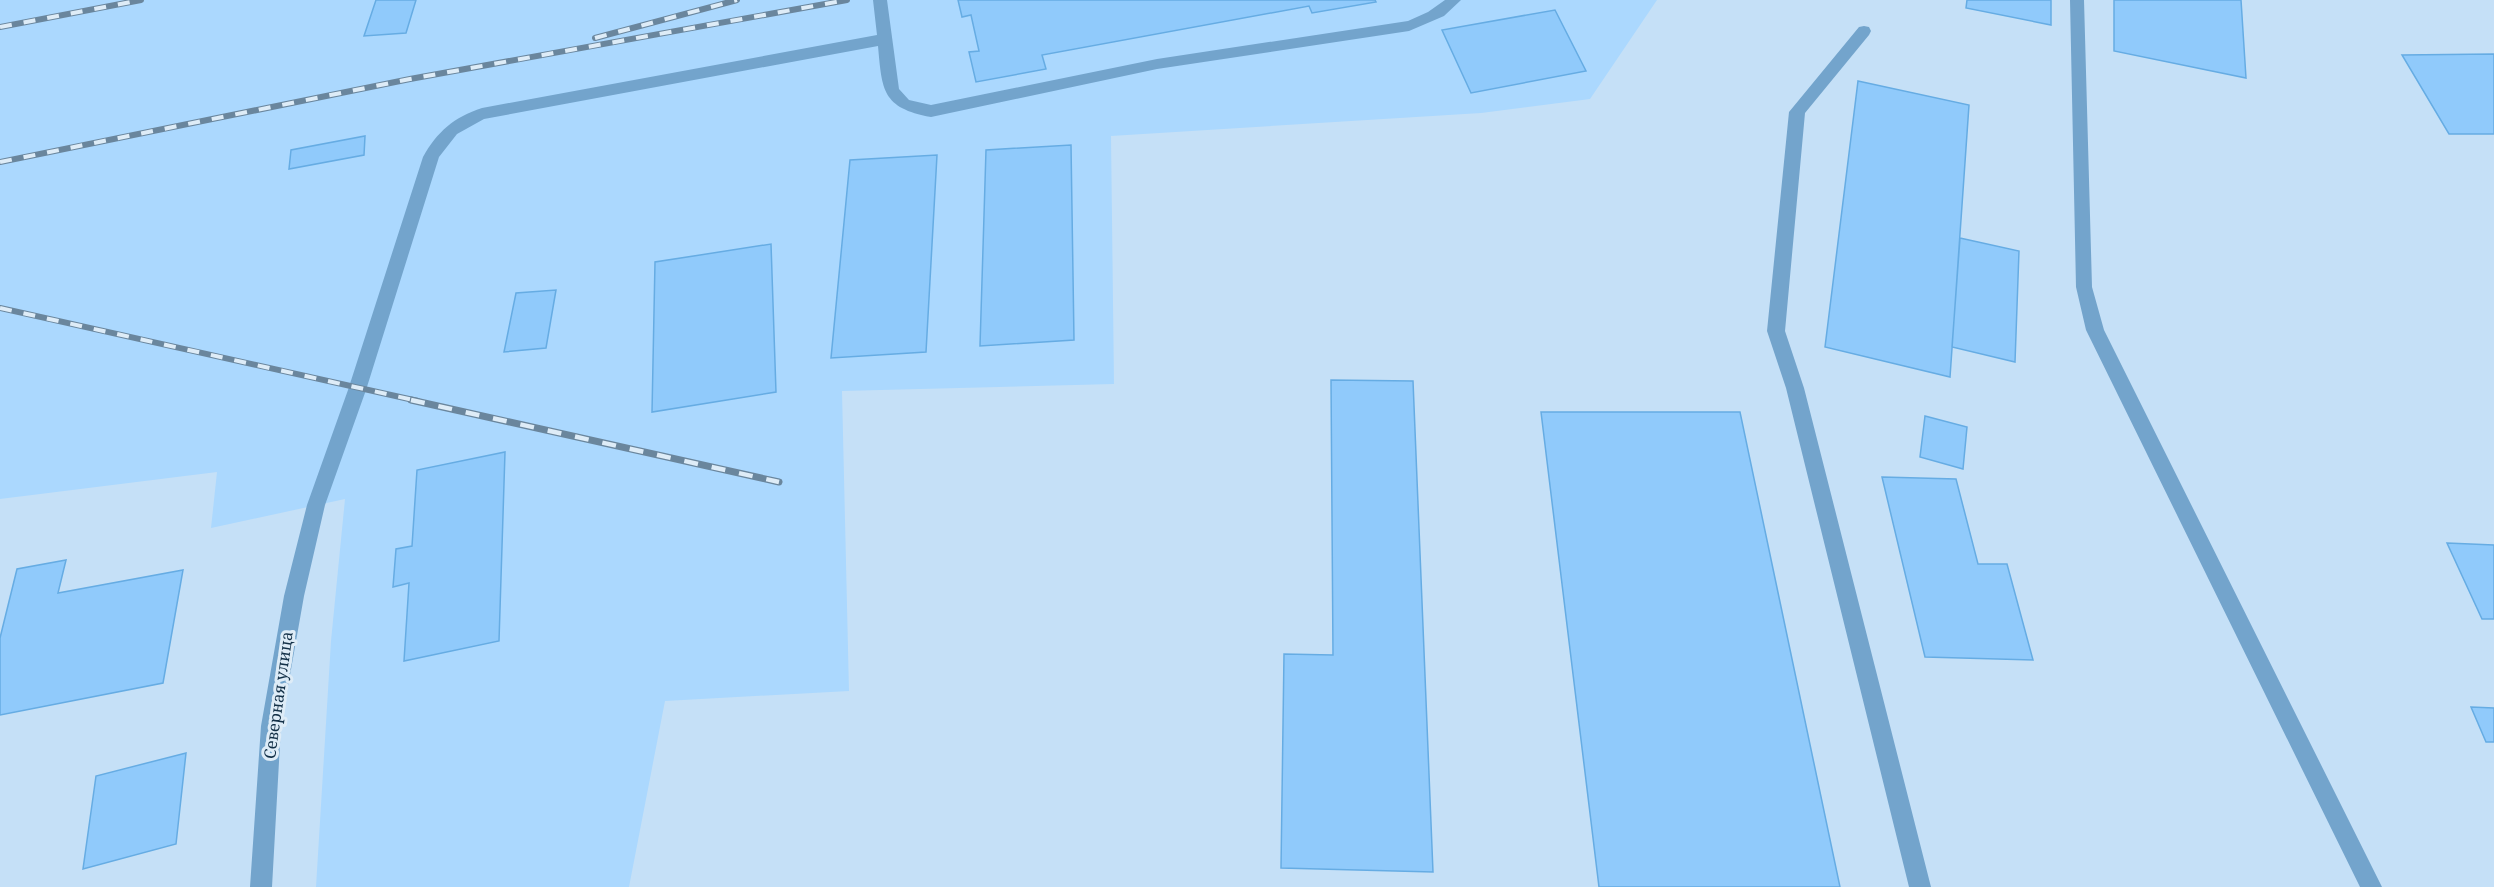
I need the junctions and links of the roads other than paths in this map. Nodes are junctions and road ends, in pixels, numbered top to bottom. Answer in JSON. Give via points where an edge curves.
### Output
{"nodes":[{"id":1,"x":880,"y":0,"type":"edge"},
{"id":2,"x":1454,"y":0,"type":"edge"},
{"id":3,"x":2077,"y":0,"type":"edge"},
{"id":4,"x":1864,"y":31,"type":"dead end"},
{"id":5,"x":885,"y":39,"type":"junction"},
{"id":6,"x":261,"y":887,"type":"edge"},
{"id":7,"x":1920,"y":887,"type":"edge"},
{"id":8,"x":2371,"y":887,"type":"edge"}],
"edges":[{"from":1,"to":5,"type":"street"},
{"from":2,"to":5,"type":"street","via":[[1428,19],[1409,26],[1157,64],[931,111],[902,105],[892,96]]},
{"from":3,"to":8,"type":"street","via":[[2084,287],[2091,318]]},
{"from":4,"to":7,"type":"street","via":[[1797,112],[1776,332],[1795,388]]},
{"from":5,"to":6,"type":"street","name":"Северная улица","via":[[482,114],[450,129],[439,141],[315,506],[280,665],[271,726]]}]}
